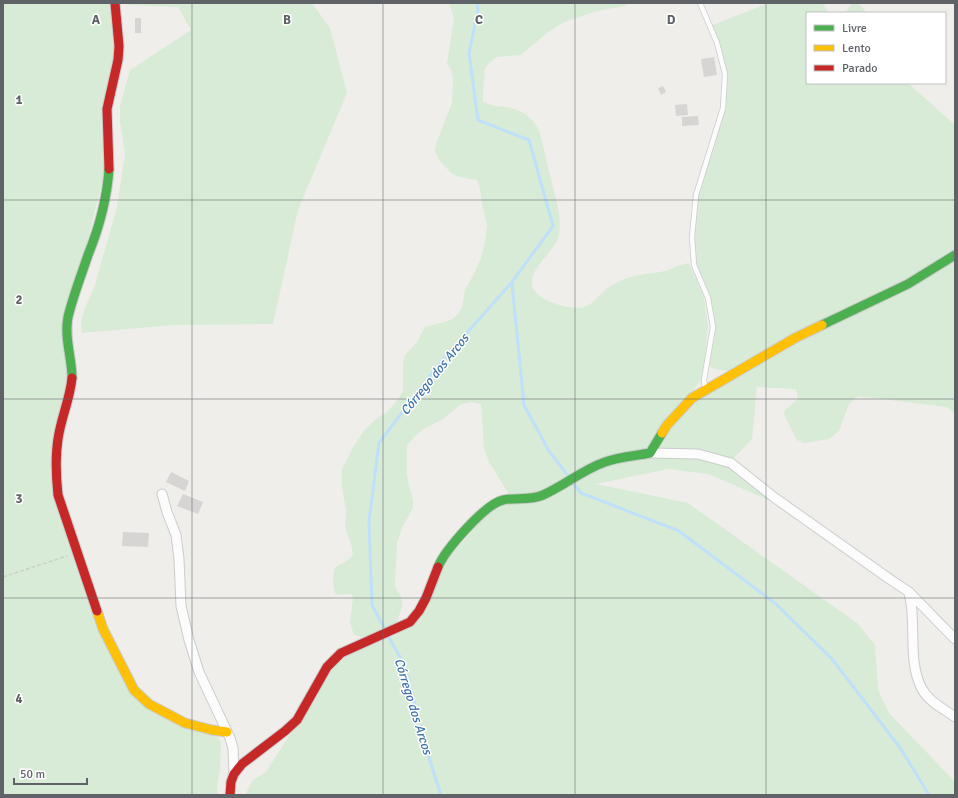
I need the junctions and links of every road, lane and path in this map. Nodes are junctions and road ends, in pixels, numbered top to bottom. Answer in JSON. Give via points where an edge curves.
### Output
{"nodes":[{"id":1,"x":115,"y":3,"type":"edge"},
{"id":2,"x":700,"y":3,"type":"edge"},
{"id":3,"x":955,"y":255,"type":"edge"},
{"id":4,"x":705,"y":389,"type":"junction"},
{"id":5,"x":650,"y":453,"type":"junction"},
{"id":6,"x":162,"y":494,"type":"dead end"},
{"id":7,"x":76,"y":553,"type":"junction"},
{"id":8,"x":3,"y":577,"type":"edge"},
{"id":9,"x":909,"y":592,"type":"junction"},
{"id":10,"x":955,"y":640,"type":"edge"},
{"id":11,"x":955,"y":717,"type":"edge"},
{"id":12,"x":227,"y":732,"type":"junction"},
{"id":13,"x":234,"y":774,"type":"junction"},
{"id":14,"x":230,"y":795,"type":"edge"}],
"edges":[{"from":1,"to":7,"type":"street","via":[[119,47],[107,116],[109,174],[96,233],[67,320],[72,382],[56,452],[58,494]]},
{"from":2,"to":4,"type":"lane","via":[[717,43],[725,74],[723,108],[696,195],[692,237],[694,265],[708,298],[713,327],[704,380]]},
{"from":3,"to":4,"type":"street","via":[[908,284],[795,338]]},
{"from":4,"to":5,"type":"street","via":[[692,398],[667,424]]},
{"from":5,"to":9,"type":"street","via":[[698,454],[731,463]]},
{"from":5,"to":13,"type":"street","via":[[606,462],[543,495],[531,499],[504,500],[485,510],[448,550],[440,562],[426,598],[410,622],[342,653],[327,666],[297,720],[242,764]]},
{"from":6,"to":12,"type":"street","via":[[176,535],[180,559],[181,606],[190,640],[199,672]]},
{"from":7,"to":8,"type":"path"},
{"from":7,"to":12,"type":"street","via":[[103,629],[134,690],[149,704],[185,723]]},
{"from":9,"to":10,"type":"street"},
{"from":9,"to":11,"type":"street","via":[[916,670],[923,690],[935,703]]},
{"from":12,"to":13,"type":"street","via":[[233,748]]},
{"from":13,"to":14,"type":"street"}]}
